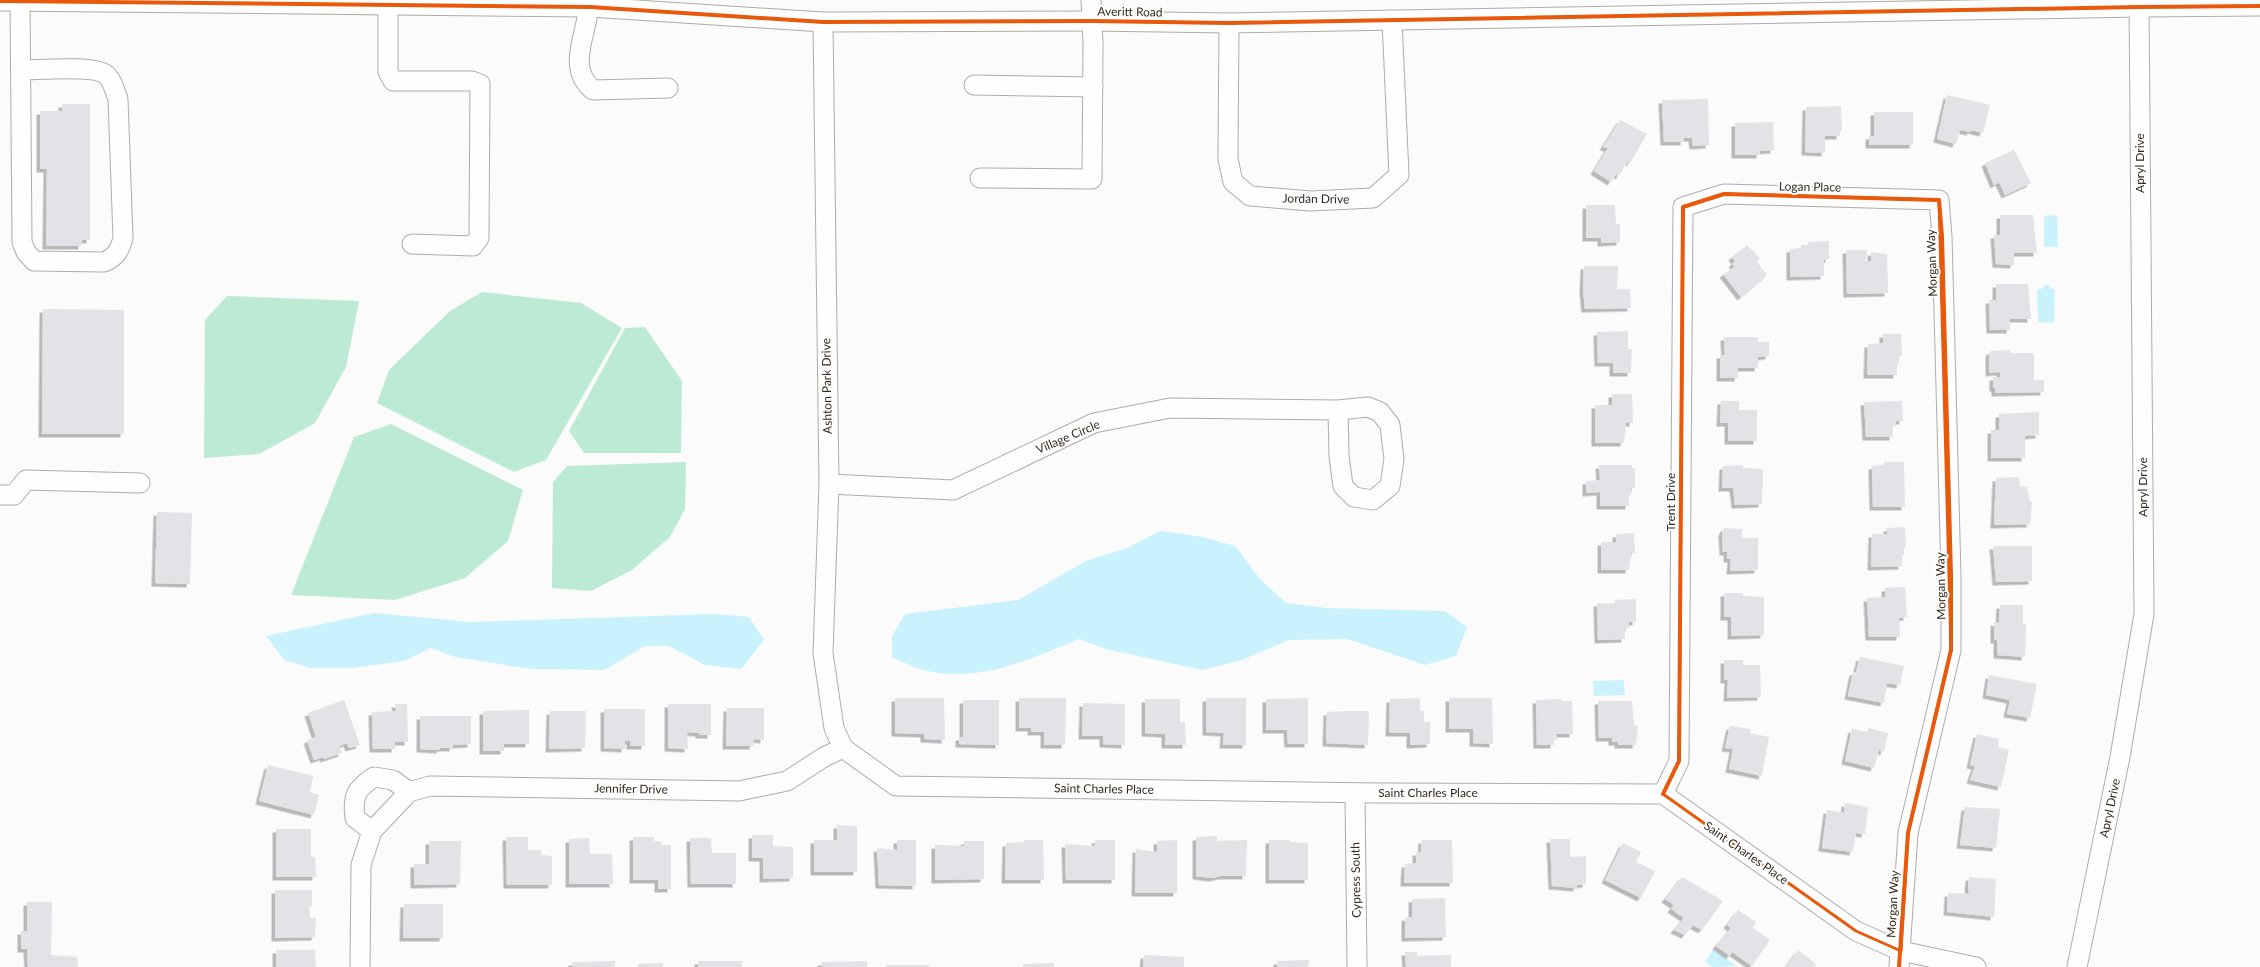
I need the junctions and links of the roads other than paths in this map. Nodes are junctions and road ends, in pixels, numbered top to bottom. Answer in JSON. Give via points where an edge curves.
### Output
{"nodes":[{"id":1,"x":1091,"y":0,"type":"edge"},
{"id":2,"x":0,"y":1,"type":"edge"},
{"id":3,"x":20,"y":1,"type":"edge"},
{"id":4,"x":590,"y":3,"type":"edge"},
{"id":5,"x":2139,"y":3,"type":"edge"},
{"id":6,"x":388,"y":4,"type":"junction"},
{"id":7,"x":2260,"y":6,"type":"edge"},
{"id":8,"x":1392,"y":20,"type":"junction"},
{"id":9,"x":1091,"y":21,"type":"junction"},
{"id":10,"x":823,"y":22,"type":"junction"},
{"id":11,"x":1229,"y":23,"type":"junction"},
{"id":12,"x":21,"y":70,"type":"junction"},
{"id":13,"x":974,"y":85,"type":"dead end"},
{"id":14,"x":1093,"y":86,"type":"junction"},
{"id":15,"x":668,"y":88,"type":"dead end"},
{"id":16,"x":980,"y":178,"type":"dead end"},
{"id":17,"x":1939,"y":200,"type":"joint"},
{"id":18,"x":1683,"y":207,"type":"joint"},
{"id":19,"x":412,"y":244,"type":"dead end"},
{"id":20,"x":1338,"y":410,"type":"junction"},
{"id":21,"x":140,"y":484,"type":"dead end"},
{"id":22,"x":829,"y":484,"type":"junction"},
{"id":23,"x":0,"y":495,"type":"edge"},
{"id":24,"x":843,"y":748,"type":"junction"},
{"id":25,"x":409,"y":792,"type":"junction"},
{"id":26,"x":1355,"y":793,"type":"junction"},
{"id":27,"x":1663,"y":794,"type":"junction"},
{"id":28,"x":372,"y":830,"type":"junction"},
{"id":29,"x":1900,"y":959,"type":"edge"},
{"id":30,"x":360,"y":967,"type":"edge"},
{"id":31,"x":1357,"y":967,"type":"edge"},
{"id":32,"x":1976,"y":967,"type":"edge"},
{"id":33,"x":2077,"y":967,"type":"edge"}],
"edges":[{"from":1,"to":9,"type":"street"},
{"from":2,"to":3,"type":"street","name":"Averitt Road"},
{"from":3,"to":6,"type":"street","name":"Averitt Road"},
{"from":3,"to":12,"type":"street"},
{"from":4,"to":6,"type":"street","name":"Averitt Road"},
{"from":4,"to":10,"type":"street","name":"Averitt Road"},
{"from":4,"to":15,"type":"street","via":[[581,37],[580,71],[584,82],[593,90]]},
{"from":5,"to":7,"type":"street","name":"Averitt Road"},
{"from":5,"to":8,"type":"street","name":"Averitt Road"},
{"from":5,"to":33,"type":"street","name":"Apryl Drive","via":[[2144,614],[2120,757]]},
{"from":6,"to":19,"type":"street","via":[[388,72],[393,81],[472,81],[480,84],[479,238],[473,246]]},
{"from":8,"to":11,"type":"street","name":"Averitt Road"},
{"from":8,"to":11,"type":"street","name":"Jordan Drive","via":[[1399,176],[1373,198],[1311,201],[1250,196],[1233,182],[1228,159]]},
{"from":9,"to":10,"type":"street","name":"Averitt Road"},
{"from":9,"to":11,"type":"street","name":"Averitt Road"},
{"from":9,"to":14,"type":"street","via":[[1094,42]]},
{"from":10,"to":22,"type":"street","name":"Ashton Park Drive"},
{"from":12,"to":12,"type":"street","via":[[22,242],[26,252],[34,260],[104,262],[113,258],[120,250],[123,238],[118,99],[113,86],[106,75],[93,69]]},
{"from":13,"to":14,"type":"street"},
{"from":14,"to":16,"type":"street","via":[[1092,179]]},
{"from":17,"to":18,"type":"street","name":"Logan Place","via":[[1724,194]]},
{"from":17,"to":29,"type":"street","name":"Morgan Way","via":[[1951,650],[1908,833]]},
{"from":18,"to":27,"type":"street","name":"Trent Drive","via":[[1679,761]]},
{"from":20,"to":20,"type":"street","name":"Village Circle","via":[[1339,456],[1343,486],[1354,497],[1373,500],[1390,486],[1392,479],[1394,459],[1390,425],[1380,412],[1368,407]]},
{"from":20,"to":22,"type":"street","name":"Village Circle","via":[[1170,408],[1094,423],[953,490]]},
{"from":21,"to":23,"type":"street","via":[[26,480],[14,495]]},
{"from":22,"to":24,"type":"street","name":"Ashton Park Drive","via":[[823,653],[834,728]]},
{"from":24,"to":25,"type":"street","name":"Jennifer Drive","via":[[786,781],[740,791],[430,786]]},
{"from":24,"to":26,"type":"street","name":"Saint Charles Place","via":[[896,786]]},
{"from":25,"to":28,"type":"street","name":"Jennifer Drive"},
{"from":25,"to":28,"type":"street","via":[[393,780],[374,777],[360,786],[353,802],[355,818]]},
{"from":26,"to":27,"type":"street","name":"Saint Charles Place"},
{"from":26,"to":31,"type":"street","name":"Cypress South"},
{"from":27,"to":29,"type":"street","name":"Saint Charles Place","via":[[1856,931]]},
{"from":28,"to":30,"type":"street","name":"Jennifer Drive","via":[[361,865]]},
{"from":29,"to":32,"type":"street","name":"Saint Charles Place"}]}
